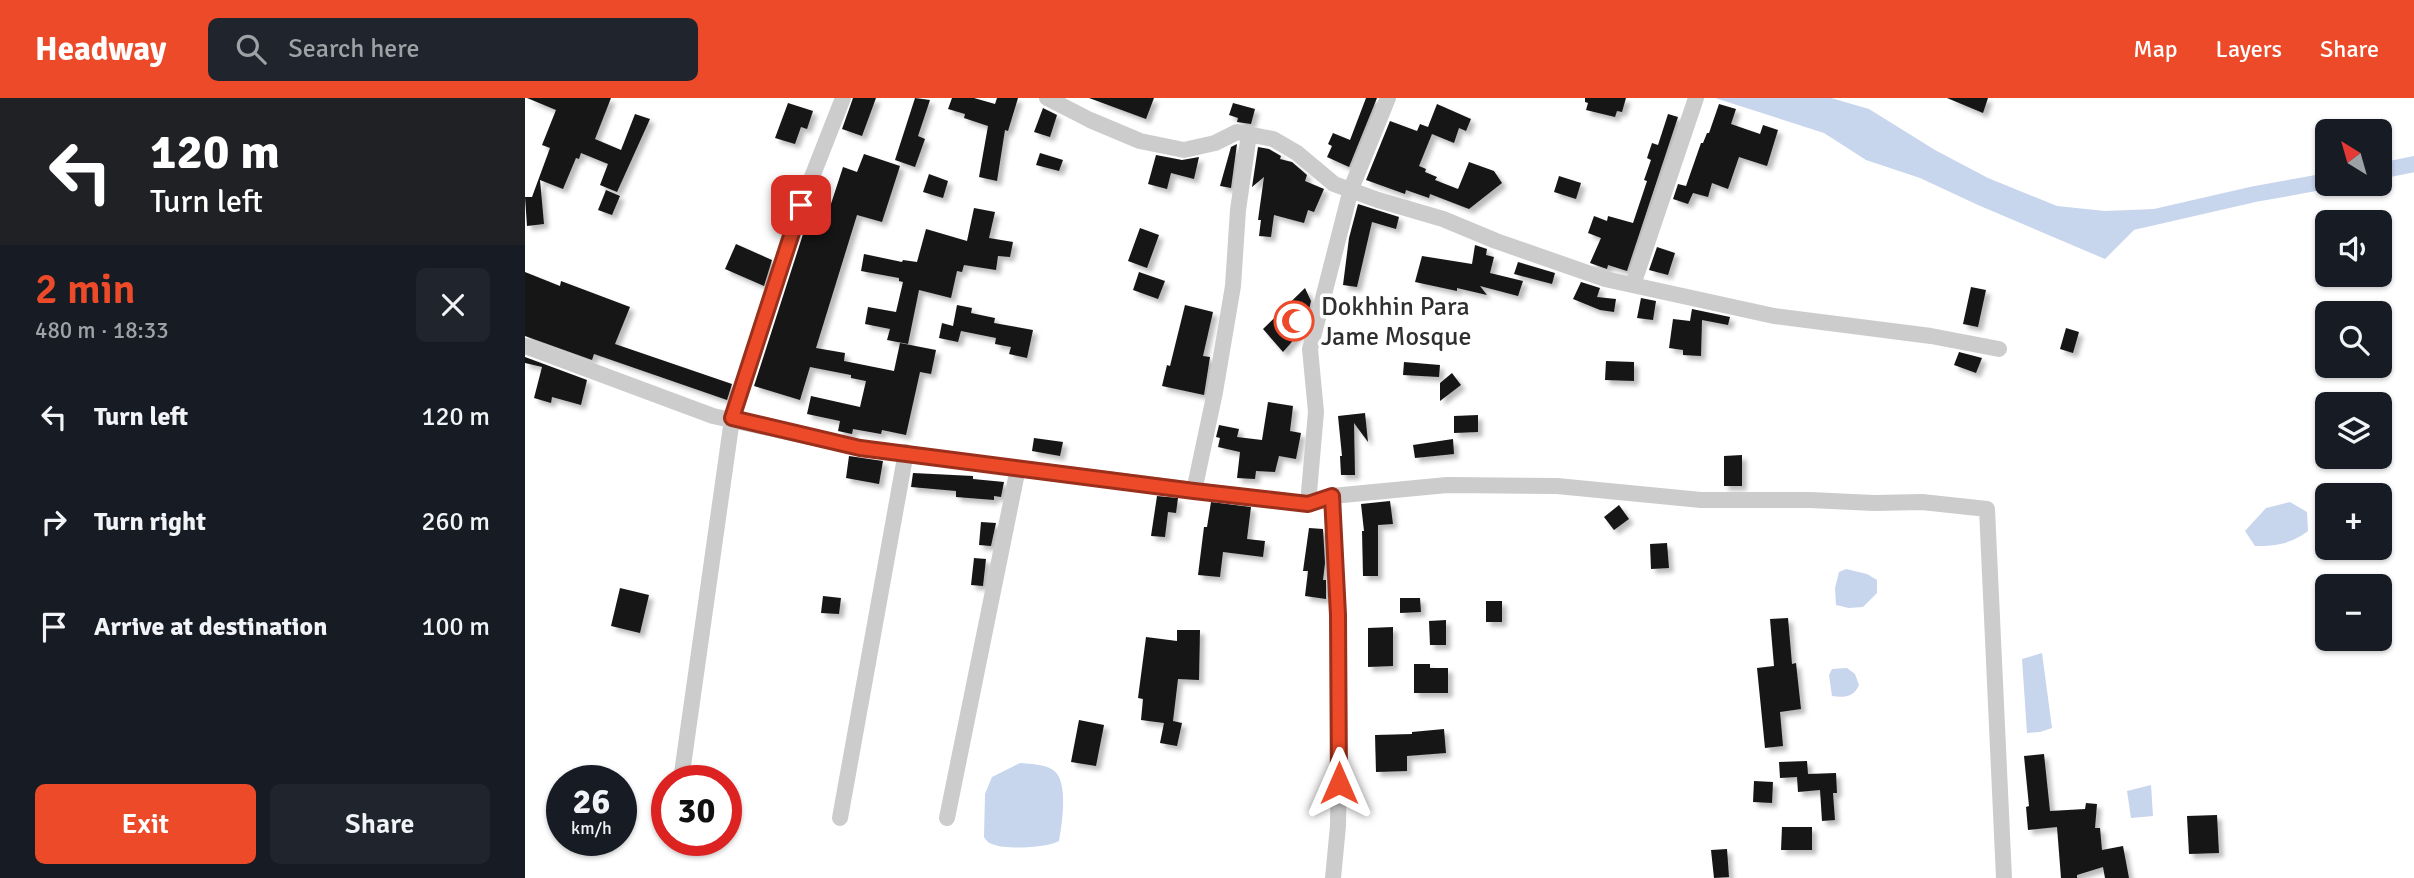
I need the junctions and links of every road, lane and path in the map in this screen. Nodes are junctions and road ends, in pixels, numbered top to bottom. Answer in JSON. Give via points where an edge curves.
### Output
{"nodes":[{"id":1,"x":843,"y":98,"type":"edge"},
{"id":2,"x":1047,"y":98,"type":"edge"},
{"id":3,"x":1388,"y":98,"type":"edge"},
{"id":4,"x":1693,"y":105,"type":"edge"},
{"id":5,"x":1249,"y":134,"type":"junction"},
{"id":6,"x":1351,"y":189,"type":"junction"},
{"id":7,"x":1633,"y":285,"type":"junction"},
{"id":8,"x":525,"y":346,"type":"edge"},
{"id":9,"x":1999,"y":349,"type":"dead end"},
{"id":10,"x":732,"y":418,"type":"junction"},
{"id":11,"x":906,"y":452,"type":"junction"},
{"id":12,"x":1018,"y":468,"type":"junction"},
{"id":13,"x":1194,"y":491,"type":"junction"},
{"id":14,"x":1332,"y":496,"type":"junction"},
{"id":15,"x":1308,"y":504,"type":"junction"},
{"id":16,"x":683,"y":765,"type":"edge"},
{"id":17,"x":840,"y":818,"type":"dead end"},
{"id":18,"x":947,"y":818,"type":"dead end"},
{"id":19,"x":1333,"y":878,"type":"edge"},
{"id":20,"x":2004,"y":878,"type":"edge"}],
"edges":[{"from":1,"to":10,"type":"street","via":[[801,205]]},
{"from":2,"to":5,"type":"street","via":[[1140,141],[1184,150],[1237,132]]},
{"from":3,"to":6,"type":"street"},
{"from":4,"to":7,"type":"street"},
{"from":5,"to":6,"type":"street","via":[[1273,139],[1334,184]]},
{"from":5,"to":13,"type":"street","via":[[1233,286]]},
{"from":6,"to":7,"type":"street","via":[[1550,261]]},
{"from":6,"to":15,"type":"street","via":[[1310,349],[1315,412]]},
{"from":7,"to":9,"type":"street","via":[[1774,316]]},
{"from":8,"to":10,"type":"street","via":[[713,416]]},
{"from":10,"to":11,"type":"street","via":[[860,448]]},
{"from":10,"to":16,"type":"street"},
{"from":11,"to":12,"type":"street"},
{"from":11,"to":17,"type":"street"},
{"from":12,"to":13,"type":"street"},
{"from":12,"to":18,"type":"street"},
{"from":13,"to":15,"type":"street"},
{"from":14,"to":15,"type":"street"},
{"from":14,"to":19,"type":"street","via":[[1339,739]]},
{"from":14,"to":20,"type":"street","via":[[1447,485],[1557,486],[1701,500],[1922,502],[1987,509]]}]}
